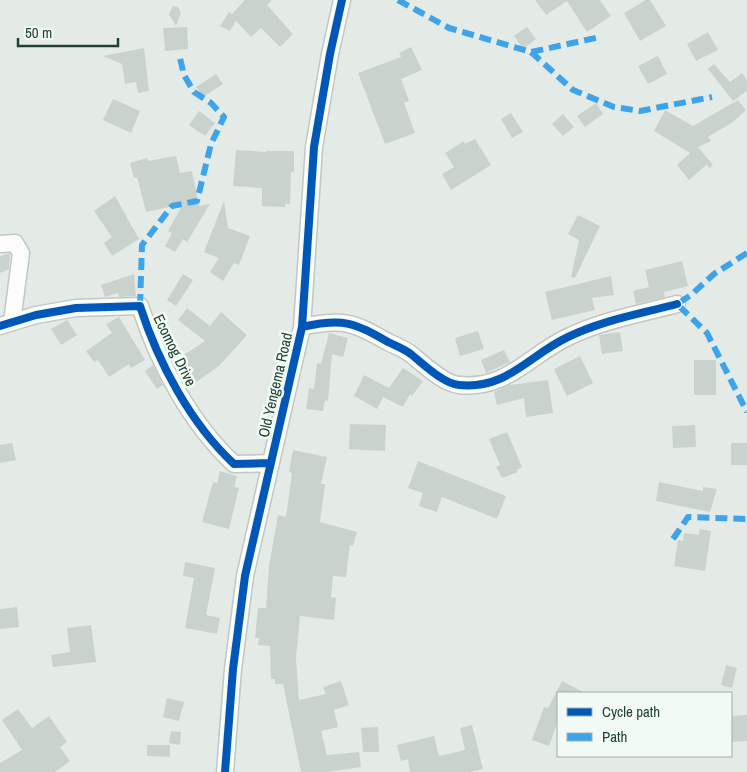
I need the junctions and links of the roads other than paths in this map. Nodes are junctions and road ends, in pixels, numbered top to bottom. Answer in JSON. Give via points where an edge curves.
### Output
{"nodes":[{"id":1,"x":339,"y":1,"type":"edge"},
{"id":2,"x":0,"y":244,"type":"edge"},
{"id":3,"x":677,"y":304,"type":"dead end"},
{"id":4,"x":6,"y":324,"type":"edge"},
{"id":5,"x":302,"y":327,"type":"junction"},
{"id":6,"x":271,"y":463,"type":"junction"},
{"id":7,"x":225,"y":772,"type":"edge"}],
"edges":[{"from":1,"to":5,"type":"street","name":"Old Yengema Road","via":[[314,147]]},
{"from":2,"to":4,"type":"street","via":[[15,242],[21,253]]},
{"from":3,"to":5,"type":"street","via":[[626,316],[566,337],[499,381],[479,385],[457,385],[424,366],[410,353],[367,330],[342,321]]},
{"from":4,"to":6,"type":"street","name":"Ecomog Drive","via":[[76,308],[140,306],[148,330],[188,407],[218,450],[234,464]]},
{"from":5,"to":6,"type":"street","name":"Old Yengema Road"},
{"from":6,"to":7,"type":"street","name":"Old Yengema Road","via":[[245,576]]}]}
